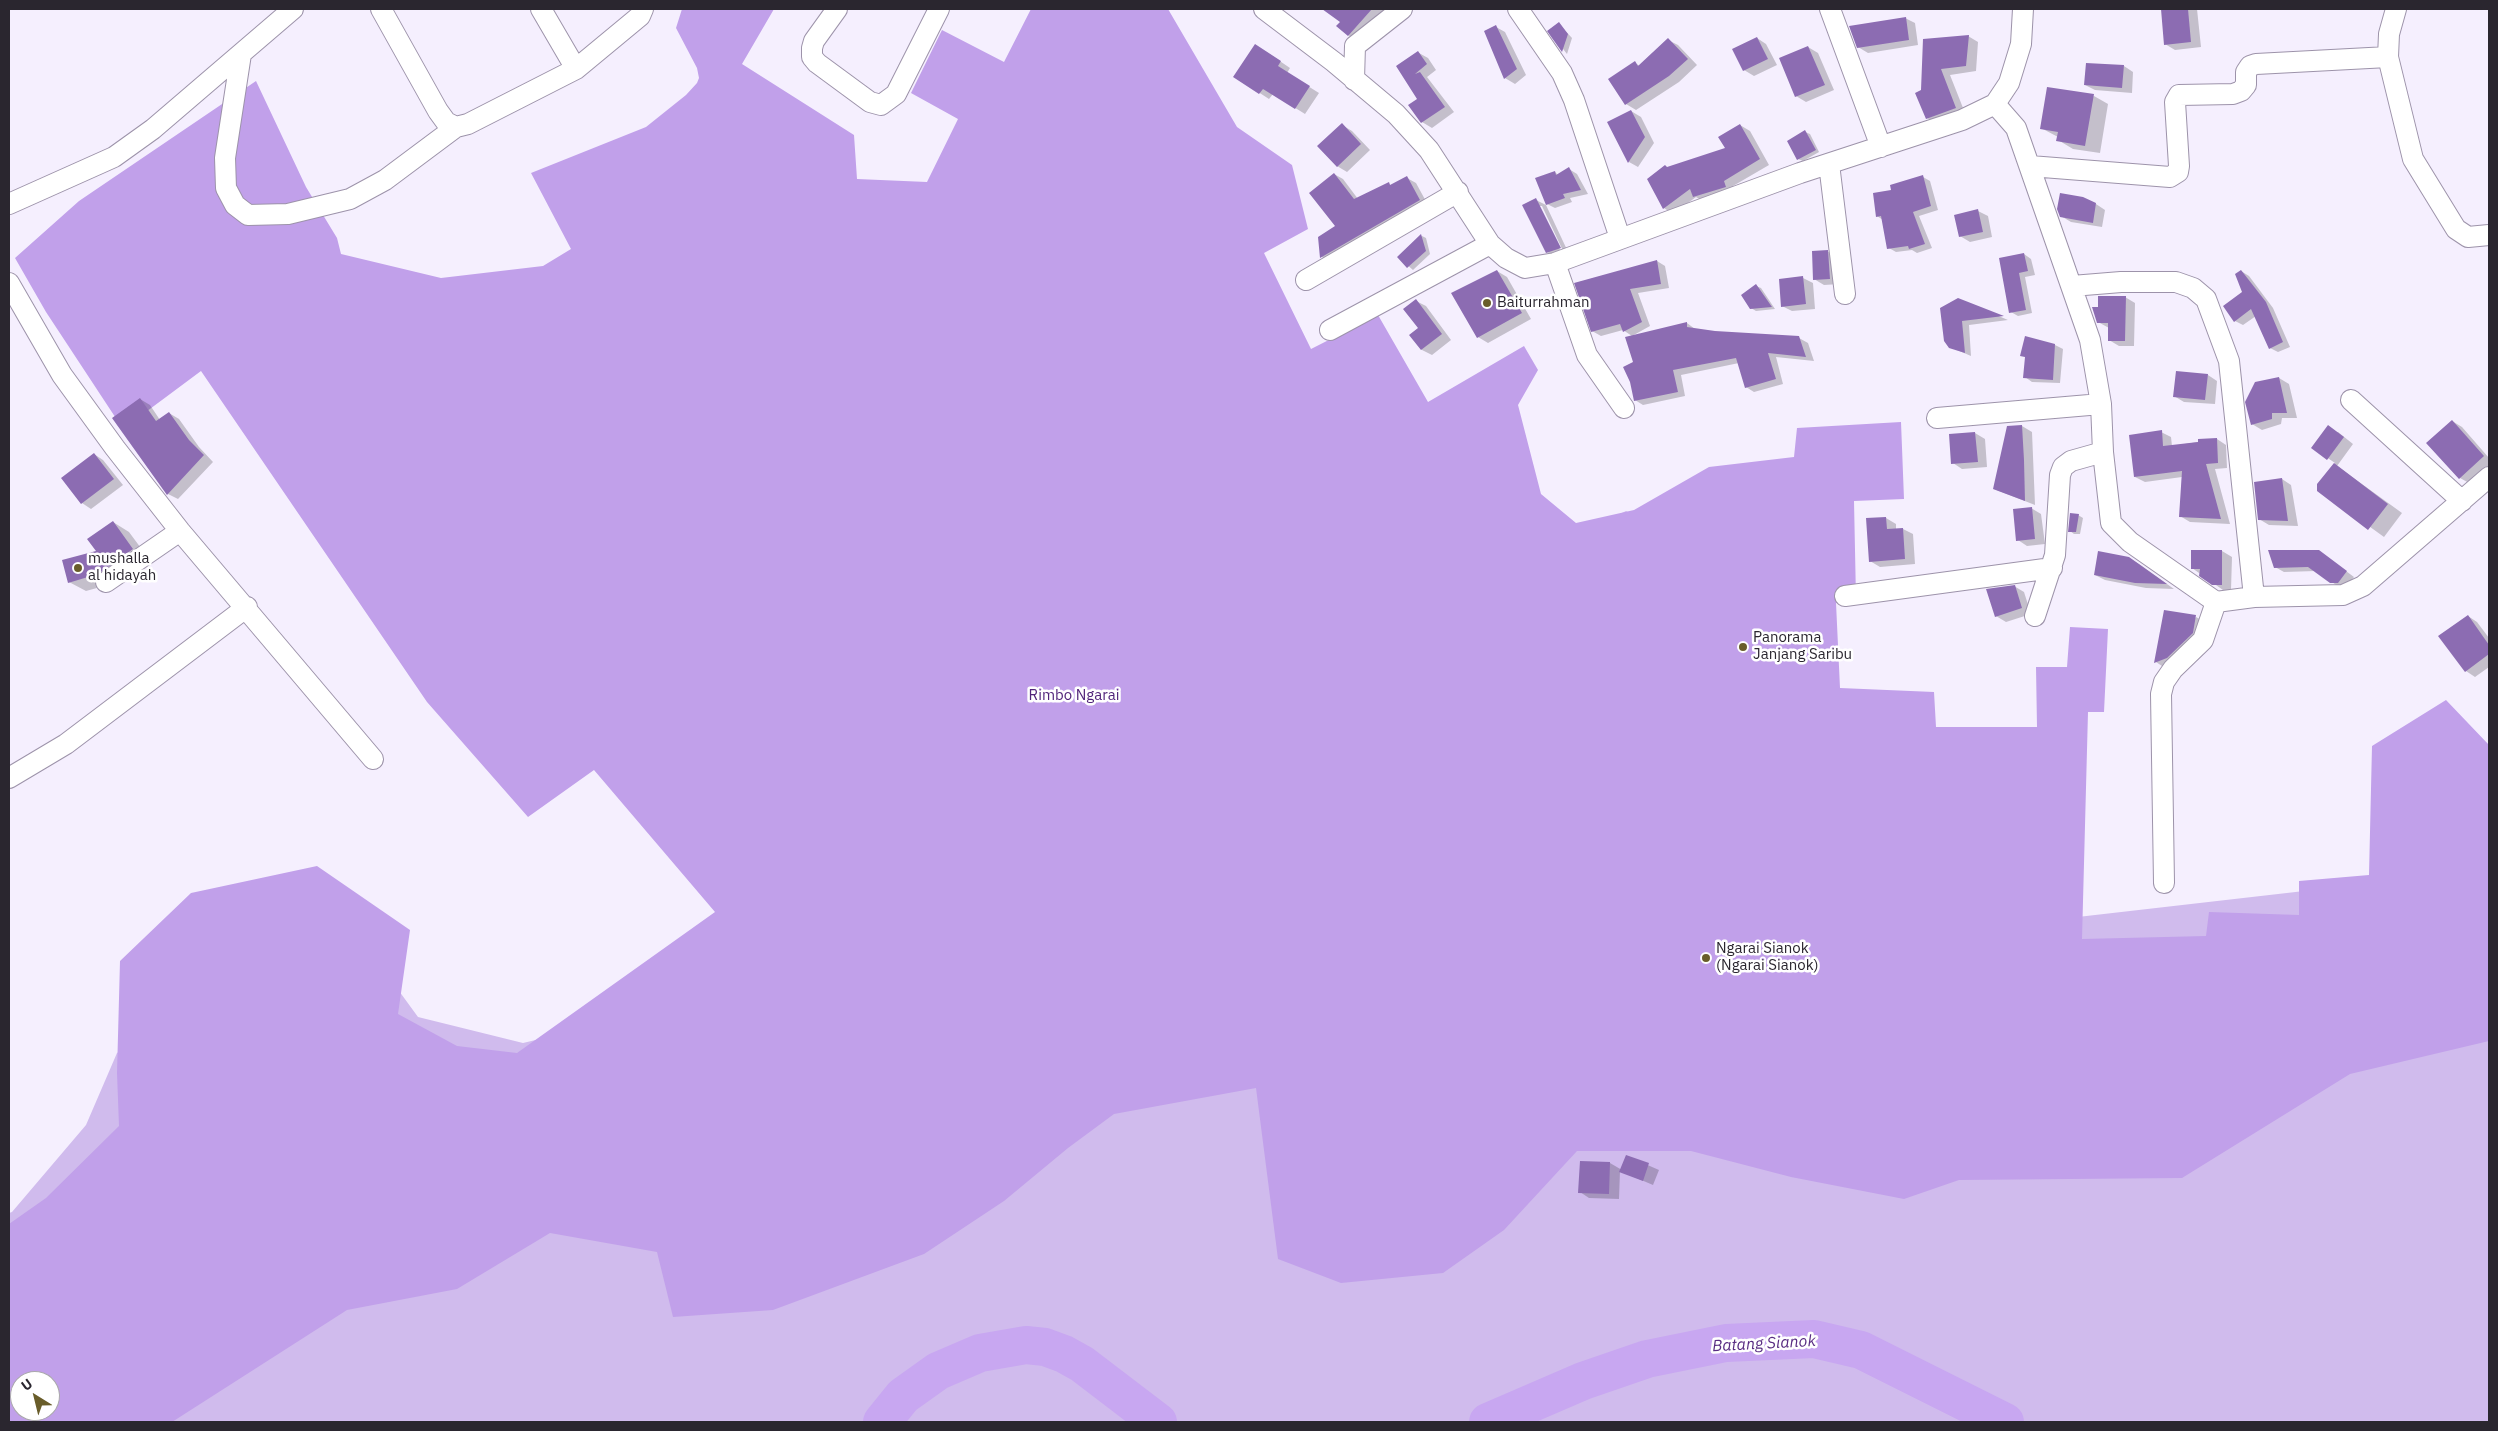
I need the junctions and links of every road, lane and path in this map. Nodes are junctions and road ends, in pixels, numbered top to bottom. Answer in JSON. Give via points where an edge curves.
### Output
{"nodes":[{"id":1,"x":293,"y":9,"type":"edge"},
{"id":2,"x":381,"y":9,"type":"edge"},
{"id":3,"x":541,"y":9,"type":"edge"},
{"id":4,"x":643,"y":9,"type":"edge"},
{"id":5,"x":837,"y":9,"type":"edge"},
{"id":6,"x":939,"y":9,"type":"edge"},
{"id":7,"x":1264,"y":9,"type":"edge"},
{"id":8,"x":1402,"y":9,"type":"edge"},
{"id":9,"x":1518,"y":9,"type":"edge"},
{"id":10,"x":1830,"y":9,"type":"edge"},
{"id":11,"x":2023,"y":9,"type":"edge"},
{"id":12,"x":2396,"y":9,"type":"edge"},
{"id":13,"x":1355,"y":46,"type":"junction"},
{"id":14,"x":241,"y":54,"type":"junction"},
{"id":15,"x":2388,"y":57,"type":"junction"},
{"id":16,"x":1334,"y":62,"type":"junction"},
{"id":17,"x":576,"y":69,"type":"junction"},
{"id":18,"x":1354,"y":80,"type":"junction"},
{"id":19,"x":1995,"y":104,"type":"junction"},
{"id":20,"x":456,"y":127,"type":"junction"},
{"id":21,"x":1881,"y":147,"type":"junction"},
{"id":22,"x":1829,"y":164,"type":"junction"},
{"id":23,"x":2030,"y":166,"type":"junction"},
{"id":24,"x":1458,"y":192,"type":"junction"},
{"id":25,"x":9,"y":204,"type":"edge"},
{"id":26,"x":2489,"y":235,"type":"edge"},
{"id":27,"x":1620,"y":238,"type":"junction"},
{"id":28,"x":1490,"y":244,"type":"junction"},
{"id":29,"x":1555,"y":263,"type":"junction"},
{"id":30,"x":1306,"y":280,"type":"dead end"},
{"id":31,"x":9,"y":283,"type":"edge"},
{"id":32,"x":2072,"y":286,"type":"junction"},
{"id":33,"x":1845,"y":294,"type":"dead end"},
{"id":34,"x":1330,"y":330,"type":"dead end"},
{"id":35,"x":2351,"y":400,"type":"dead end"},
{"id":36,"x":2101,"y":404,"type":"junction"},
{"id":37,"x":1624,"y":408,"type":"dead end"},
{"id":38,"x":1937,"y":418,"type":"dead end"},
{"id":39,"x":2103,"y":452,"type":"junction"},
{"id":40,"x":2489,"y":477,"type":"edge"},
{"id":41,"x":2462,"y":501,"type":"junction"},
{"id":42,"x":180,"y":531,"type":"junction"},
{"id":43,"x":2052,"y":568,"type":"junction"},
{"id":44,"x":106,"y":582,"type":"dead end"},
{"id":45,"x":1845,"y":596,"type":"dead end"},
{"id":46,"x":2254,"y":598,"type":"junction"},
{"id":47,"x":2216,"y":602,"type":"junction"},
{"id":48,"x":247,"y":607,"type":"junction"},
{"id":49,"x":2035,"y":616,"type":"dead end"},
{"id":50,"x":373,"y":759,"type":"dead end"},
{"id":51,"x":9,"y":778,"type":"edge"},
{"id":52,"x":2164,"y":883,"type":"dead end"}],
"edges":[{"from":1,"to":14,"type":"street"},
{"from":2,"to":20,"type":"street","via":[[438,111],[446,122]]},
{"from":3,"to":17,"type":"street"},
{"from":4,"to":17,"type":"street","via":[[640,16]]},
{"from":5,"to":6,"type":"street","via":[[814,41],[812,56],[870,102],[881,105],[896,94]]},
{"from":7,"to":16,"type":"street"},
{"from":8,"to":13,"type":"street"},
{"from":9,"to":27,"type":"street","via":[[1562,73]]},
{"from":10,"to":21,"type":"street"},
{"from":11,"to":19,"type":"street","via":[[2021,44],[2009,83]]},
{"from":12,"to":15,"type":"street","via":[[2389,34]]},
{"from":13,"to":16,"type":"street"},
{"from":13,"to":18,"type":"street"},
{"from":14,"to":20,"type":"street","via":[[225,158],[226,188],[235,205],[248,215],[288,214],[350,199],[385,180]]},
{"from":14,"to":25,"type":"street","via":[[153,129],[114,156]]},
{"from":15,"to":23,"type":"street","via":[[2256,64],[2246,72],[2246,85],[2242,91],[2179,95],[2175,102],[2179,166],[2178,172],[2170,177]]},
{"from":15,"to":26,"type":"street","via":[[2413,159],[2456,229],[2468,237]]},
{"from":16,"to":18,"type":"street"},
{"from":17,"to":20,"type":"street","via":[[468,124]]},
{"from":18,"to":24,"type":"street","via":[[1396,114],[1429,150]]},
{"from":19,"to":21,"type":"street","via":[[1962,120]]},
{"from":19,"to":23,"type":"street","via":[[2016,128]]},
{"from":21,"to":22,"type":"street"},
{"from":22,"to":27,"type":"street"},
{"from":22,"to":33,"type":"street"},
{"from":23,"to":32,"type":"street"},
{"from":24,"to":28,"type":"street"},
{"from":24,"to":30,"type":"street"},
{"from":27,"to":29,"type":"street"},
{"from":28,"to":29,"type":"street","via":[[1525,268]]},
{"from":28,"to":34,"type":"street"},
{"from":29,"to":37,"type":"street","via":[[1587,355]]},
{"from":31,"to":42,"type":"street","via":[[62,375]]},
{"from":32,"to":36,"type":"street","via":[[2090,340]]},
{"from":32,"to":46,"type":"street","via":[[2176,282],[2192,288],[2206,299],[2229,361]]},
{"from":35,"to":41,"type":"street"},
{"from":36,"to":38,"type":"street"},
{"from":36,"to":39,"type":"street"},
{"from":39,"to":43,"type":"street","via":[[2071,461],[2063,467]]},
{"from":39,"to":47,"type":"street","via":[[2111,523],[2130,542]]},
{"from":40,"to":41,"type":"street"},
{"from":41,"to":46,"type":"street","via":[[2363,586],[2343,595]]},
{"from":42,"to":44,"type":"street"},
{"from":42,"to":48,"type":"street"},
{"from":43,"to":45,"type":"street"},
{"from":43,"to":49,"type":"street"},
{"from":46,"to":47,"type":"street"},
{"from":47,"to":52,"type":"street","via":[[2203,640],[2173,669],[2161,694]]},
{"from":48,"to":50,"type":"street"},
{"from":48,"to":51,"type":"street","via":[[66,744]]}]}
